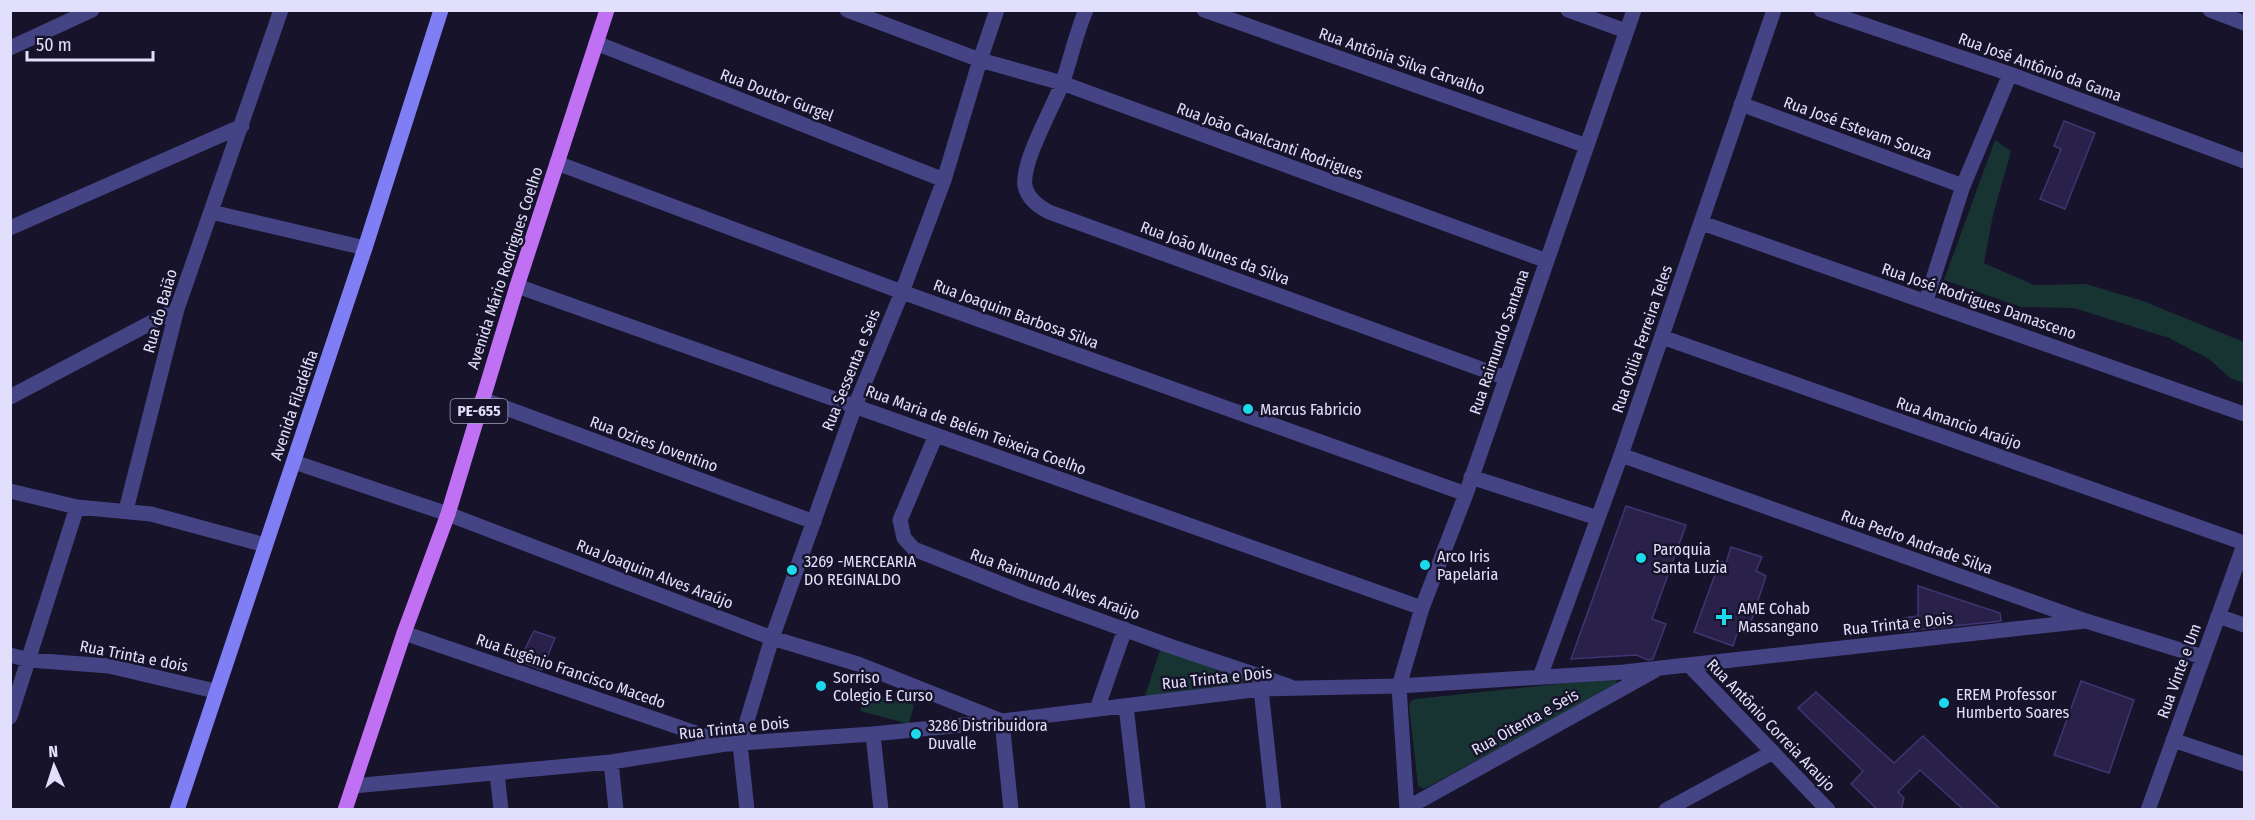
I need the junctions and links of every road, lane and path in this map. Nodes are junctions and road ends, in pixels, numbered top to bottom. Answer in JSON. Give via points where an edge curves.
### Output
{"nodes":[{"id":1,"x":92,"y":10,"type":"edge"},
{"id":2,"x":280,"y":10,"type":"edge"},
{"id":3,"x":441,"y":10,"type":"edge"},
{"id":4,"x":607,"y":10,"type":"edge"},
{"id":5,"x":847,"y":10,"type":"edge"},
{"id":6,"x":997,"y":10,"type":"edge"},
{"id":7,"x":1086,"y":10,"type":"edge"},
{"id":8,"x":1204,"y":10,"type":"edge"},
{"id":9,"x":1568,"y":10,"type":"edge"},
{"id":10,"x":1634,"y":10,"type":"edge"},
{"id":11,"x":1774,"y":10,"type":"edge"},
{"id":12,"x":1821,"y":10,"type":"edge"},
{"id":13,"x":2210,"y":10,"type":"edge"},
{"id":14,"x":2244,"y":23,"type":"edge"},
{"id":15,"x":1626,"y":31,"type":"junction"},
{"id":16,"x":596,"y":43,"type":"junction"},
{"id":17,"x":10,"y":48,"type":"edge"},
{"id":18,"x":980,"y":60,"type":"junction"},
{"id":19,"x":2010,"y":74,"type":"junction"},
{"id":20,"x":1062,"y":83,"type":"junction"},
{"id":21,"x":1741,"y":104,"type":"junction"},
{"id":22,"x":242,"y":126,"type":"junction"},
{"id":23,"x":1587,"y":146,"type":"junction"},
{"id":24,"x":2244,"y":161,"type":"edge"},
{"id":25,"x":557,"y":163,"type":"junction"},
{"id":26,"x":944,"y":180,"type":"junction"},
{"id":27,"x":1963,"y":186,"type":"junction"},
{"id":28,"x":211,"y":212,"type":"junction"},
{"id":29,"x":1702,"y":223,"type":"junction"},
{"id":30,"x":10,"y":228,"type":"edge"},
{"id":31,"x":365,"y":248,"type":"junction"},
{"id":32,"x":1546,"y":261,"type":"junction"},
{"id":33,"x":517,"y":286,"type":"junction"},
{"id":34,"x":902,"y":292,"type":"junction"},
{"id":35,"x":1926,"y":301,"type":"junction"},
{"id":36,"x":177,"y":309,"type":"junction"},
{"id":37,"x":1662,"y":337,"type":"junction"},
{"id":38,"x":1506,"y":378,"type":"junction"},
{"id":39,"x":10,"y":397,"type":"edge"},
{"id":40,"x":482,"y":399,"type":"junction"},
{"id":41,"x":855,"y":406,"type":"junction"},
{"id":42,"x":2244,"y":414,"type":"edge"},
{"id":43,"x":936,"y":435,"type":"junction"},
{"id":44,"x":1621,"y":456,"type":"junction"},
{"id":45,"x":294,"y":462,"type":"junction"},
{"id":46,"x":1471,"y":477,"type":"junction"},
{"id":47,"x":10,"y":491,"type":"edge"},
{"id":48,"x":1466,"y":494,"type":"junction"},
{"id":49,"x":77,"y":507,"type":"junction"},
{"id":50,"x":126,"y":510,"type":"junction"},
{"id":51,"x":447,"y":514,"type":"junction"},
{"id":52,"x":1598,"y":518,"type":"junction"},
{"id":53,"x":814,"y":522,"type":"junction"},
{"id":54,"x":2244,"y":544,"type":"edge"},
{"id":55,"x":265,"y":545,"type":"junction"},
{"id":56,"x":1422,"y":608,"type":"junction"},
{"id":57,"x":2218,"y":616,"type":"junction"},
{"id":58,"x":2086,"y":621,"type":"junction"},
{"id":59,"x":2244,"y":625,"type":"edge"},
{"id":60,"x":1125,"y":629,"type":"junction"},
{"id":61,"x":404,"y":633,"type":"junction"},
{"id":62,"x":772,"y":638,"type":"junction"},
{"id":63,"x":10,"y":655,"type":"edge"},
{"id":64,"x":2203,"y":657,"type":"junction"},
{"id":65,"x":29,"y":660,"type":"junction"},
{"id":66,"x":1689,"y":665,"type":"junction"},
{"id":67,"x":1660,"y":668,"type":"junction"},
{"id":68,"x":1540,"y":677,"type":"junction"},
{"id":69,"x":1399,"y":686,"type":"junction"},
{"id":70,"x":1261,"y":689,"type":"junction"},
{"id":71,"x":1302,"y":690,"type":"junction"},
{"id":72,"x":215,"y":691,"type":"junction"},
{"id":73,"x":1126,"y":706,"type":"junction"},
{"id":74,"x":1096,"y":709,"type":"junction"},
{"id":75,"x":10,"y":717,"type":"edge"},
{"id":76,"x":1002,"y":721,"type":"junction"},
{"id":77,"x":873,"y":734,"type":"junction"},
{"id":78,"x":2173,"y":740,"type":"junction"},
{"id":79,"x":733,"y":744,"type":"junction"},
{"id":80,"x":1773,"y":752,"type":"junction"},
{"id":81,"x":611,"y":762,"type":"junction"},
{"id":82,"x":2244,"y":764,"type":"edge"},
{"id":83,"x":498,"y":773,"type":"junction"},
{"id":84,"x":353,"y":786,"type":"junction"},
{"id":85,"x":1407,"y":809,"type":"edge"},
{"id":86,"x":177,"y":810,"type":"edge"},
{"id":87,"x":345,"y":810,"type":"edge"},
{"id":88,"x":501,"y":810,"type":"edge"},
{"id":89,"x":616,"y":810,"type":"edge"},
{"id":90,"x":747,"y":810,"type":"edge"},
{"id":91,"x":881,"y":810,"type":"edge"},
{"id":92,"x":1011,"y":810,"type":"edge"},
{"id":93,"x":1138,"y":810,"type":"edge"},
{"id":94,"x":1274,"y":810,"type":"edge"},
{"id":95,"x":1666,"y":810,"type":"edge"},
{"id":96,"x":1828,"y":810,"type":"edge"},
{"id":97,"x":2148,"y":810,"type":"edge"}],
"edges":[{"from":1,"to":17,"type":"street"},
{"from":2,"to":22,"type":"street","name":"Rua do Baião"},
{"from":3,"to":31,"type":"street","name":"Avenida Filadélfia"},
{"from":4,"to":16,"type":"main road","name":"Avenida Mário Rodrigues Coelho","number":"PE-655"},
{"from":5,"to":18,"type":"street","name":"Rua João Cavalcanti Rodrigues"},
{"from":6,"to":18,"type":"street","name":"Rua Sessenta e Seis"},
{"from":7,"to":20,"type":"street"},
{"from":8,"to":23,"type":"street","name":"Rua Antônia Silva Carvalho"},
{"from":9,"to":15,"type":"street"},
{"from":10,"to":15,"type":"street","name":"Rua Raimundo Santana"},
{"from":11,"to":21,"type":"street","name":"Rua Otilia Ferreira Teles"},
{"from":12,"to":19,"type":"street","name":"Rua José Antônio da Gama"},
{"from":13,"to":14,"type":"street"},
{"from":15,"to":23,"type":"street","name":"Rua Raimundo Santana"},
{"from":16,"to":25,"type":"main road","name":"Avenida Mário Rodrigues Coelho","number":"PE-655"},
{"from":16,"to":26,"type":"street","name":"Rua Doutor Gurgel"},
{"from":18,"to":20,"type":"street","name":"Rua João Cavalcanti Rodrigues"},
{"from":18,"to":26,"type":"street","name":"Rua Sessenta e Seis"},
{"from":19,"to":24,"type":"street","name":"Rua José Antônio da Gama"},
{"from":19,"to":27,"type":"street"},
{"from":20,"to":32,"type":"street","name":"Rua João Cavalcanti Rodrigues"},
{"from":20,"to":38,"type":"street","name":"Rua João Nunes da Silva","via":[[1025,176],[1031,199],[1041,208]]},
{"from":21,"to":27,"type":"street","name":"Rua José Estevam Souza"},
{"from":21,"to":29,"type":"street","name":"Rua Otilia Ferreira Teles"},
{"from":22,"to":28,"type":"street","name":"Rua do Baião"},
{"from":22,"to":30,"type":"street"},
{"from":23,"to":32,"type":"street","name":"Rua Raimundo Santana"},
{"from":25,"to":33,"type":"main road","name":"Avenida Mário Rodrigues Coelho","number":"PE-655"},
{"from":25,"to":34,"type":"street","name":"Rua Joaquim Barbosa Silva"},
{"from":26,"to":34,"type":"street","name":"Rua Sessenta e Seis"},
{"from":27,"to":35,"type":"street"},
{"from":28,"to":31,"type":"street"},
{"from":28,"to":36,"type":"street","name":"Rua do Baião"},
{"from":29,"to":35,"type":"street","name":"Rua José Rodrigues Damasceno"},
{"from":29,"to":37,"type":"street","name":"Rua Otilia Ferreira Teles"},
{"from":31,"to":45,"type":"street","name":"Avenida Filadélfia"},
{"from":32,"to":38,"type":"street","name":"Rua Raimundo Santana"},
{"from":33,"to":40,"type":"main road","name":"Avenida Mário Rodrigues Coelho","number":"PE-655"},
{"from":33,"to":41,"type":"street","name":"Rua Maria de Belém Teixeira Coelho"},
{"from":34,"to":41,"type":"street","name":"Rua Sessenta e Seis"},
{"from":34,"to":48,"type":"street","name":"Rua Joaquim Barbosa Silva"},
{"from":35,"to":42,"type":"street","name":"Rua José Rodrigues Damasceno"},
{"from":36,"to":39,"type":"street"},
{"from":36,"to":50,"type":"street","name":"Rua do Baião"},
{"from":37,"to":44,"type":"street","name":"Rua Otilia Ferreira Teles"},
{"from":37,"to":54,"type":"street","name":"Rua Amancio Araújo"},
{"from":38,"to":46,"type":"street","name":"Rua Raimundo Santana"},
{"from":40,"to":51,"type":"main road","name":"Avenida Mário Rodrigues Coelho","number":"PE-655"},
{"from":40,"to":53,"type":"street","name":"Rua Ozires Joventino"},
{"from":41,"to":43,"type":"street","name":"Rua Maria de Belém Teixeira Coelho"},
{"from":41,"to":53,"type":"street","name":"Rua Sessenta e Seis"},
{"from":43,"to":56,"type":"street","name":"Rua Maria de Belém Teixeira Coelho"},
{"from":43,"to":60,"type":"street","name":"Rua Raimundo Alves Araújo","via":[[900,519],[908,544]]},
{"from":44,"to":52,"type":"street","name":"Rua Otilia Ferreira Teles"},
{"from":44,"to":58,"type":"street","name":"Rua Pedro Andrade Silva"},
{"from":45,"to":51,"type":"street","name":"Rua Joaquim Alves Araújo"},
{"from":45,"to":55,"type":"street","name":"Avenida Filadélfia"},
{"from":46,"to":48,"type":"street","name":"Rua Raimundo Santana"},
{"from":46,"to":52,"type":"street"},
{"from":47,"to":49,"type":"street"},
{"from":48,"to":56,"type":"street","name":"Rua Raimundo Santana"},
{"from":49,"to":50,"type":"street"},
{"from":49,"to":65,"type":"street"},
{"from":50,"to":55,"type":"street"},
{"from":51,"to":61,"type":"main road","name":"Avenida Mário Rodrigues Coelho","number":"PE-655"},
{"from":51,"to":62,"type":"street","name":"Rua Joaquim Alves Araújo"},
{"from":52,"to":68,"type":"street","name":"Rua Otilia Ferreira Teles"},
{"from":53,"to":62,"type":"street","name":"Rua Sessenta e Seis"},
{"from":54,"to":57,"type":"street","name":"Rua Vinte e Um"},
{"from":55,"to":72,"type":"street","name":"Avenida Filadélfia"},
{"from":56,"to":69,"type":"street","name":"Rua Raimundo Santana"},
{"from":57,"to":59,"type":"street"},
{"from":57,"to":64,"type":"street","name":"Rua Vinte e Um"},
{"from":58,"to":64,"type":"street","name":"Rua Pedro Andrade Silva"},
{"from":58,"to":66,"type":"street","name":"Rua Trinta e Dois"},
{"from":60,"to":71,"type":"street","name":"Rua Raimundo Alves Araújo"},
{"from":60,"to":74,"type":"street"},
{"from":61,"to":79,"type":"street","name":"Rua Eugênio Francisco Macedo"},
{"from":61,"to":84,"type":"main road","name":"Avenida Mário Rodrigues Coelho","number":"PE-655"},
{"from":62,"to":76,"type":"street","name":"Rua Joaquim Alves Araújo","via":[[858,664]]},
{"from":62,"to":79,"type":"street","name":"Rua Sessenta e Seis"},
{"from":63,"to":65,"type":"street","name":"Rua Trinta e dois"},
{"from":64,"to":78,"type":"street","name":"Rua Vinte e Um"},
{"from":65,"to":72,"type":"street","name":"Rua Trinta e dois","via":[[109,666]]},
{"from":65,"to":75,"type":"street"},
{"from":66,"to":67,"type":"street","name":"Rua Trinta e Dois"},
{"from":66,"to":80,"type":"street","name":"Rua Antônio Correia Araujo"},
{"from":67,"to":68,"type":"street","name":"Rua Trinta e Dois"},
{"from":67,"to":85,"type":"street","name":"Rua Oitenta e Seis"},
{"from":68,"to":69,"type":"street","name":"Rua Trinta e Dois"},
{"from":69,"to":71,"type":"street","name":"Rua Trinta e Dois"},
{"from":69,"to":85,"type":"street"},
{"from":70,"to":71,"type":"street","name":"Rua Trinta e Dois"},
{"from":70,"to":73,"type":"street","name":"Rua Trinta e Dois"},
{"from":70,"to":94,"type":"street"},
{"from":72,"to":86,"type":"street","name":"Avenida Filadélfia"},
{"from":73,"to":74,"type":"street","name":"Rua Trinta e Dois"},
{"from":73,"to":93,"type":"street"},
{"from":74,"to":76,"type":"street","name":"Rua Trinta e Dois"},
{"from":76,"to":77,"type":"street","name":"Rua Trinta e Dois"},
{"from":76,"to":92,"type":"street"},
{"from":77,"to":79,"type":"street","name":"Rua Trinta e Dois"},
{"from":77,"to":91,"type":"street"},
{"from":78,"to":82,"type":"street"},
{"from":78,"to":97,"type":"street","name":"Rua Vinte e Um"},
{"from":79,"to":81,"type":"street","name":"Rua Trinta e Dois"},
{"from":79,"to":90,"type":"street"},
{"from":80,"to":95,"type":"street"},
{"from":80,"to":96,"type":"street","name":"Rua Antônio Correia Araujo"},
{"from":81,"to":83,"type":"street","name":"Rua Trinta e Dois"},
{"from":81,"to":89,"type":"street"},
{"from":83,"to":84,"type":"street","name":"Rua Trinta e Dois"},
{"from":83,"to":88,"type":"street"},
{"from":84,"to":87,"type":"main road","name":"Avenida Mário Rodrigues Coelho","number":"PE-655"}]}
